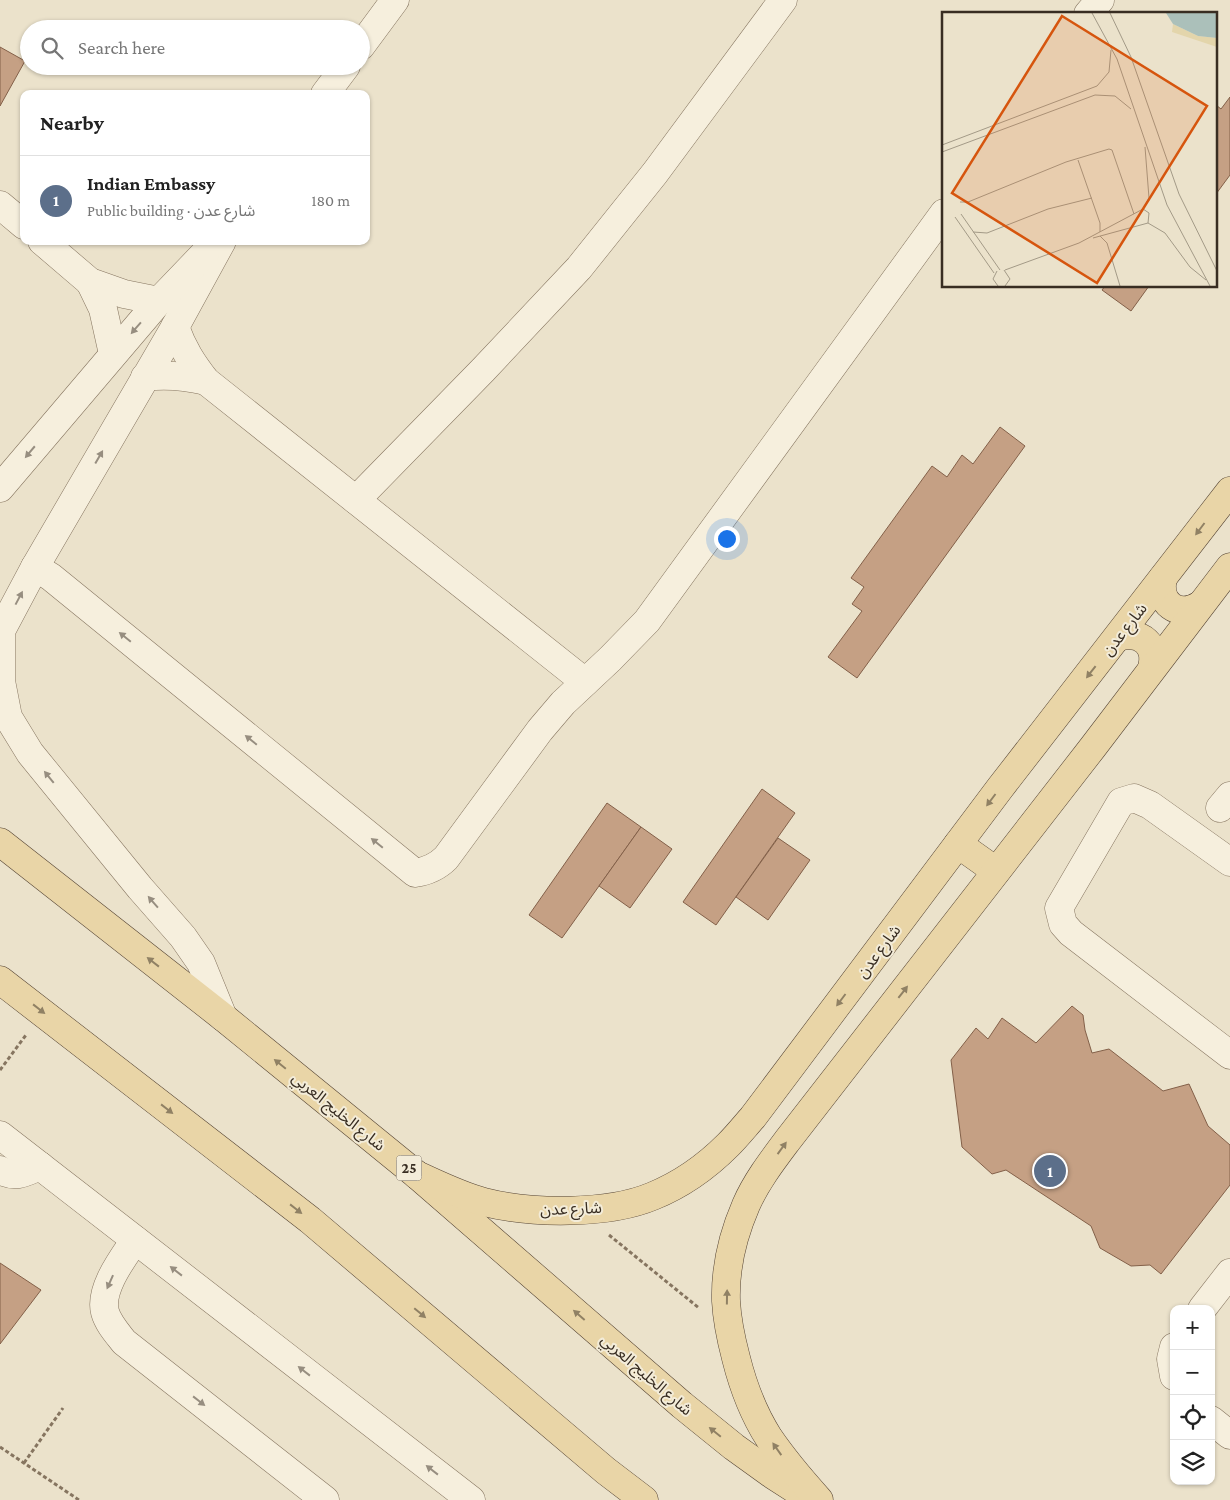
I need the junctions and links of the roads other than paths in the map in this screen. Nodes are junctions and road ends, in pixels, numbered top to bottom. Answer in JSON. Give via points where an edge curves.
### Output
{"nodes":[{"id":1,"x":395,"y":0,"type":"edge"},
{"id":2,"x":783,"y":0,"type":"edge"},
{"id":3,"x":370,"y":34,"type":"edge"},
{"id":4,"x":339,"y":75,"type":"edge"},
{"id":5,"x":328,"y":90,"type":"edge"},
{"id":6,"x":0,"y":205,"type":"edge"},
{"id":7,"x":942,"y":216,"type":"edge"},
{"id":8,"x":20,"y":222,"type":"edge"},
{"id":9,"x":47,"y":245,"type":"edge"},
{"id":10,"x":212,"y":245,"type":"edge"},
{"id":11,"x":220,"y":245,"type":"edge"},
{"id":12,"x":90,"y":282,"type":"junction"},
{"id":13,"x":159,"y":301,"type":"junction"},
{"id":14,"x":176,"y":327,"type":"junction"},
{"id":15,"x":113,"y":354,"type":"junction"},
{"id":16,"x":145,"y":377,"type":"junction"},
{"id":17,"x":206,"y":381,"type":"junction"},
{"id":18,"x":0,"y":488,"type":"edge"},
{"id":19,"x":1230,"y":490,"type":"edge"},
{"id":20,"x":356,"y":500,"type":"junction"},
{"id":21,"x":35,"y":567,"type":"junction"},
{"id":22,"x":1230,"y":567,"type":"edge"},
{"id":23,"x":1163,"y":578,"type":"junction"},
{"id":24,"x":1200,"y":605,"type":"junction"},
{"id":25,"x":0,"y":631,"type":"edge"},
{"id":26,"x":1118,"y":637,"type":"junction"},
{"id":27,"x":1152,"y":668,"type":"junction"},
{"id":28,"x":585,"y":682,"type":"junction"},
{"id":29,"x":0,"y":842,"type":"edge"},
{"id":30,"x":958,"y":844,"type":"junction"},
{"id":31,"x":1230,"y":862,"type":"edge"},
{"id":32,"x":996,"y":871,"type":"junction"},
{"id":33,"x":0,"y":980,"type":"edge"},
{"id":34,"x":224,"y":1017,"type":"junction"},
{"id":35,"x":800,"y":1054,"type":"junction"},
{"id":36,"x":1230,"y":1055,"type":"edge"},
{"id":37,"x":835,"y":1078,"type":"junction"},
{"id":38,"x":0,"y":1135,"type":"edge"},
{"id":39,"x":40,"y":1166,"type":"junction"},
{"id":40,"x":0,"y":1170,"type":"edge"},
{"id":41,"x":418,"y":1175,"type":"junction"},
{"id":42,"x":135,"y":1240,"type":"junction"},
{"id":43,"x":1230,"y":1272,"type":"edge"},
{"id":44,"x":1205,"y":1305,"type":"edge"},
{"id":45,"x":1215,"y":1423,"type":"edge"},
{"id":46,"x":1230,"y":1434,"type":"edge"},
{"id":47,"x":465,"y":1498,"type":"edge"},
{"id":48,"x":325,"y":1500,"type":"edge"},
{"id":49,"x":644,"y":1500,"type":"edge"},
{"id":50,"x":812,"y":1500,"type":"edge"},
{"id":51,"x":819,"y":1500,"type":"edge"}],
"edges":[{"from":1,"to":3,"type":"street"},
{"from":2,"to":20,"type":"street","via":[[656,173],[579,268]]},
{"from":4,"to":5,"type":"street"},
{"from":6,"to":8,"type":"street"},
{"from":7,"to":28,"type":"street","via":[[647,621]]},
{"from":9,"to":12,"type":"street"},
{"from":10,"to":13,"type":"street"},
{"from":11,"to":14,"type":"street"},
{"from":12,"to":13,"type":"street","via":[[124,294]]},
{"from":12,"to":15,"type":"street","via":[[102,309]]},
{"from":13,"to":15,"type":"street","one_way":true},
{"from":14,"to":16,"type":"street"},
{"from":14,"to":17,"type":"street","via":[[182,346]]},
{"from":15,"to":18,"type":"street","one_way":true},
{"from":16,"to":17,"type":"street","via":[[171,375]]},
{"from":21,"to":16,"type":"street","one_way":true},
{"from":17,"to":20,"type":"street"},
{"from":19,"to":23,"type":"main road","name":"شارع عدن","one_way":true},
{"from":20,"to":28,"type":"street"},
{"from":25,"to":21,"type":"street","one_way":true},
{"from":28,"to":21,"type":"street","one_way":true,"via":[[540,730],[446,858],[438,866],[415,873]]},
{"from":22,"to":24,"type":"main road"},
{"from":23,"to":24,"type":"main road","via":[[1162,594],[1172,607],[1187,611]]},
{"from":23,"to":26,"type":"main road","name":"شارع عدن"},
{"from":24,"to":27,"type":"main road"},
{"from":34,"to":25,"type":"street","one_way":true,"via":[[201,963],[183,937],[30,753],[8,717],[1,681]]},
{"from":26,"to":27,"type":"main road","via":[[1135,634],[1143,638],[1153,652]]},
{"from":26,"to":30,"type":"main road","name":"شارع عدن","one_way":true},
{"from":27,"to":32,"type":"main road"},
{"from":34,"to":29,"type":"main road","name":"شارع الخليج العربي","number":"25","one_way":true},
{"from":30,"to":32,"type":"main road"},
{"from":30,"to":35,"type":"main road","name":"شارع عدن","one_way":true},
{"from":31,"to":36,"type":"street","via":[[1150,805],[1134,798],[1121,802],[1059,908],[1063,924],[1071,933]]},
{"from":37,"to":32,"type":"main road","one_way":true},
{"from":33,"to":49,"type":"main road","one_way":true,"via":[[310,1220]]},
{"from":41,"to":34,"type":"main road","name":"شارع الخليج العربي","number":"25","one_way":true},
{"from":35,"to":37,"type":"main road","via":[[800,1065],[805,1075],[814,1081],[825,1082]]},
{"from":35,"to":41,"type":"main road","name":"شارع عدن","via":[[728,1146],[678,1183],[652,1196],[601,1208],[542,1210],[484,1202]]},
{"from":51,"to":37,"type":"main road","one_way":true,"via":[[788,1464],[754,1413],[742,1382],[726,1300],[735,1232],[747,1203],[764,1172]]},
{"from":38,"to":39,"type":"street"},
{"from":39,"to":40,"type":"street","via":[[19,1175]]},
{"from":39,"to":42,"type":"street"},
{"from":50,"to":41,"type":"main road","name":"شارع الخليج العربي","number":"25","one_way":true,"via":[[734,1447],[690,1411]]},
{"from":47,"to":42,"type":"street","one_way":true},
{"from":42,"to":48,"type":"street","one_way":true,"via":[[117,1267],[105,1294],[105,1311],[116,1332],[124,1342]]},
{"from":43,"to":44,"type":"street"},
{"from":45,"to":46,"type":"street"}]}
